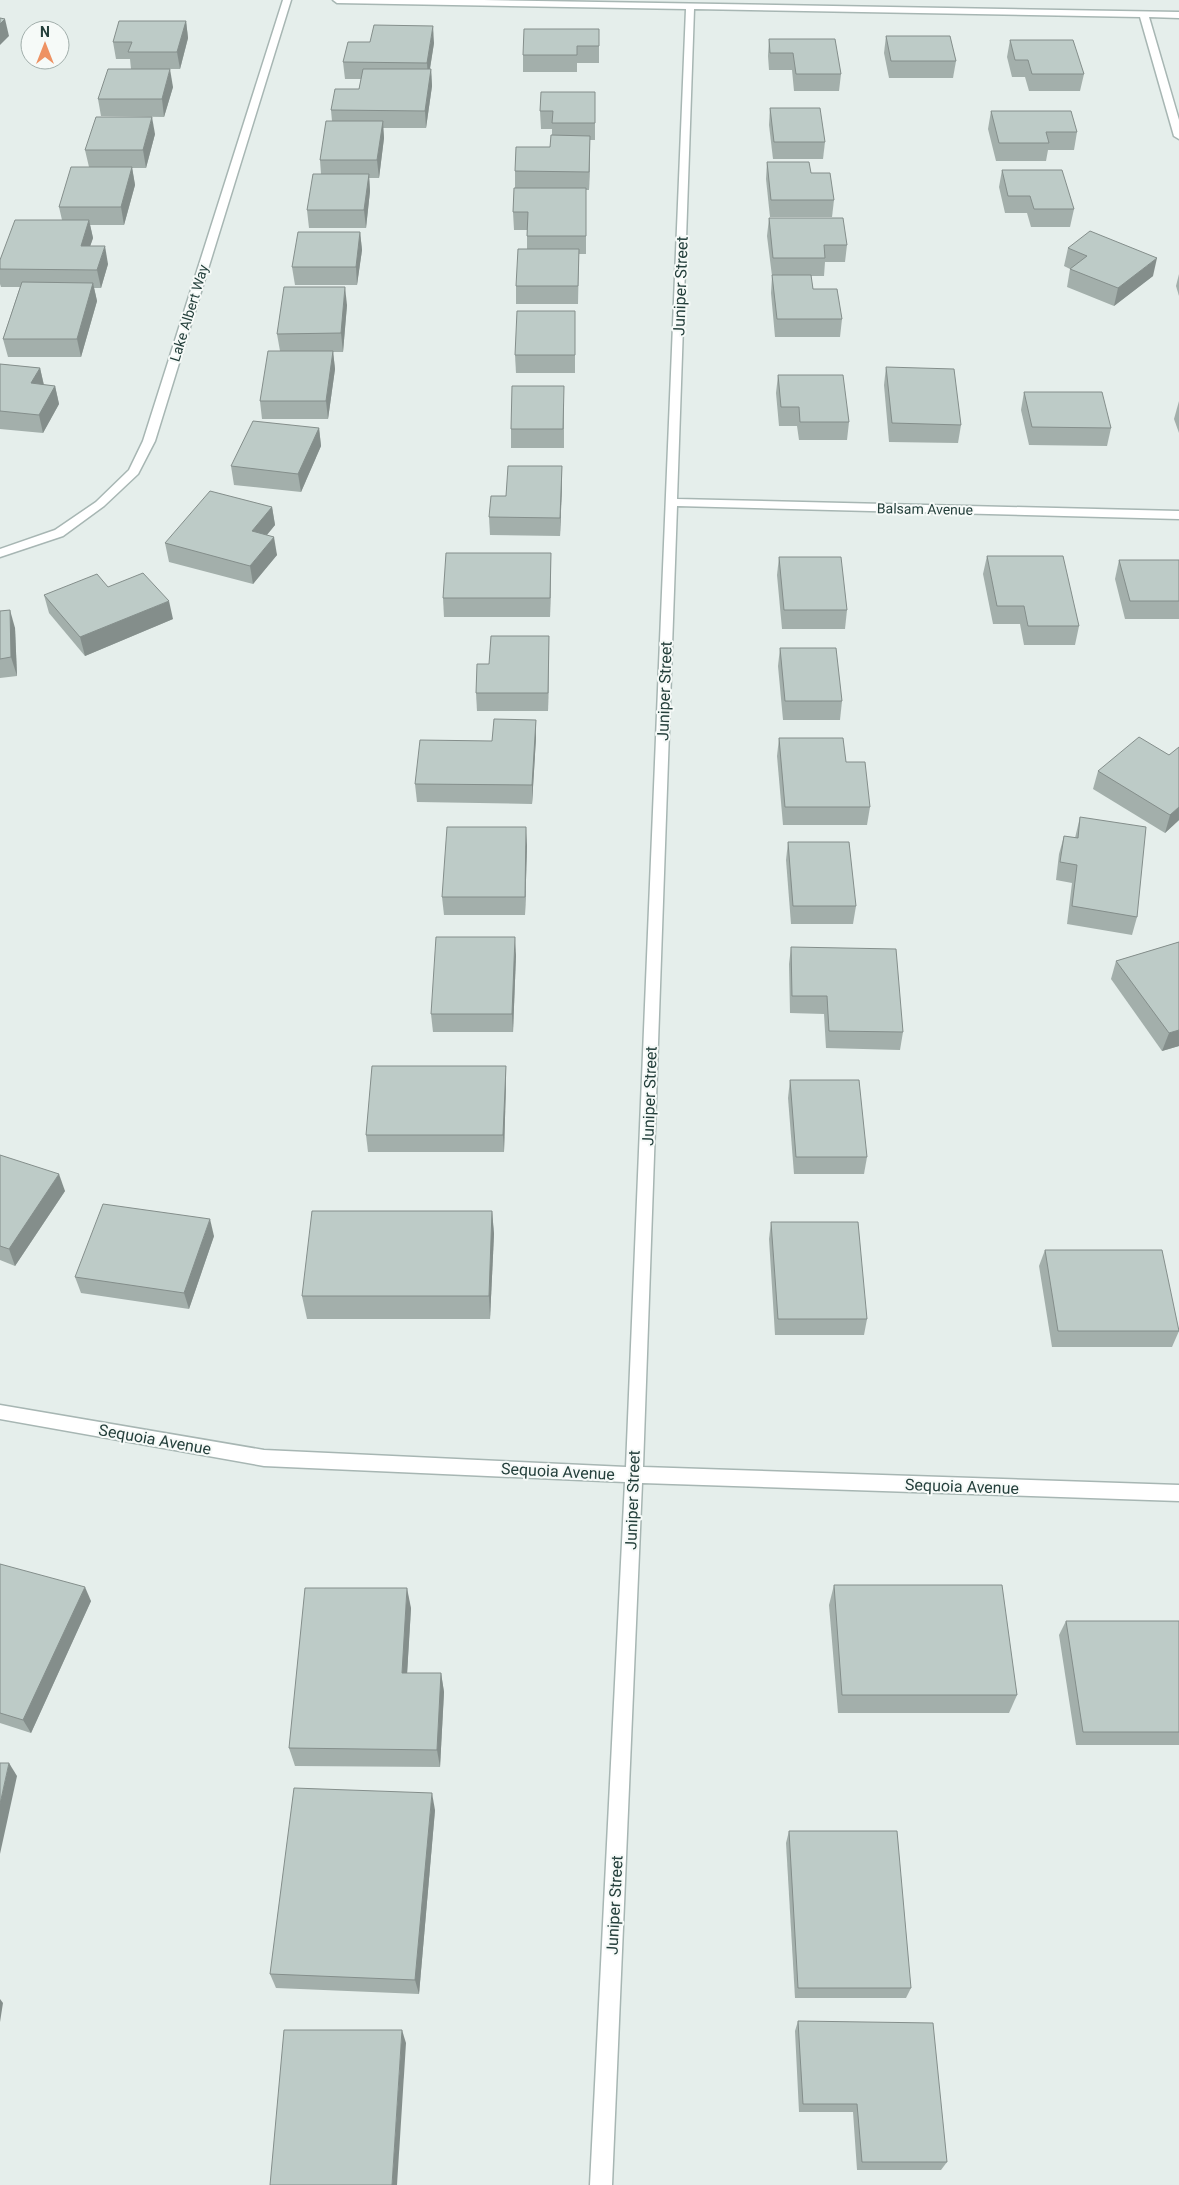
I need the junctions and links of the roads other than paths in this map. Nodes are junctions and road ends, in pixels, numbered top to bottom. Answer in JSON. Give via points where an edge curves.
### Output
{"nodes":[{"id":1,"x":287,"y":0,"type":"edge"},
{"id":2,"x":337,"y":0,"type":"edge"},
{"id":3,"x":690,"y":6,"type":"junction"},
{"id":4,"x":1144,"y":14,"type":"junction"},
{"id":5,"x":1179,"y":15,"type":"edge"},
{"id":6,"x":1179,"y":136,"type":"edge"},
{"id":7,"x":672,"y":502,"type":"junction"},
{"id":8,"x":1179,"y":515,"type":"edge"},
{"id":9,"x":0,"y":553,"type":"edge"},
{"id":10,"x":0,"y":1412,"type":"edge"},
{"id":11,"x":634,"y":1475,"type":"junction"},
{"id":12,"x":1179,"y":1494,"type":"edge"},
{"id":13,"x":601,"y":2185,"type":"edge"}],
"edges":[{"from":1,"to":9,"type":"street","name":"Lake Albert Way","via":[[150,441],[134,472],[100,504],[59,533]]},
{"from":2,"to":3,"type":"street"},
{"from":3,"to":4,"type":"street"},
{"from":3,"to":7,"type":"street","name":"Juniper Street"},
{"from":4,"to":5,"type":"street"},
{"from":4,"to":6,"type":"street"},
{"from":7,"to":8,"type":"street","name":"Balsam Avenue"},
{"from":7,"to":11,"type":"street","name":"Juniper Street"},
{"from":10,"to":11,"type":"street","name":"Sequoia Avenue","via":[[264,1458]]},
{"from":11,"to":12,"type":"street","name":"Sequoia Avenue"},
{"from":11,"to":13,"type":"street","name":"Juniper Street"}]}
